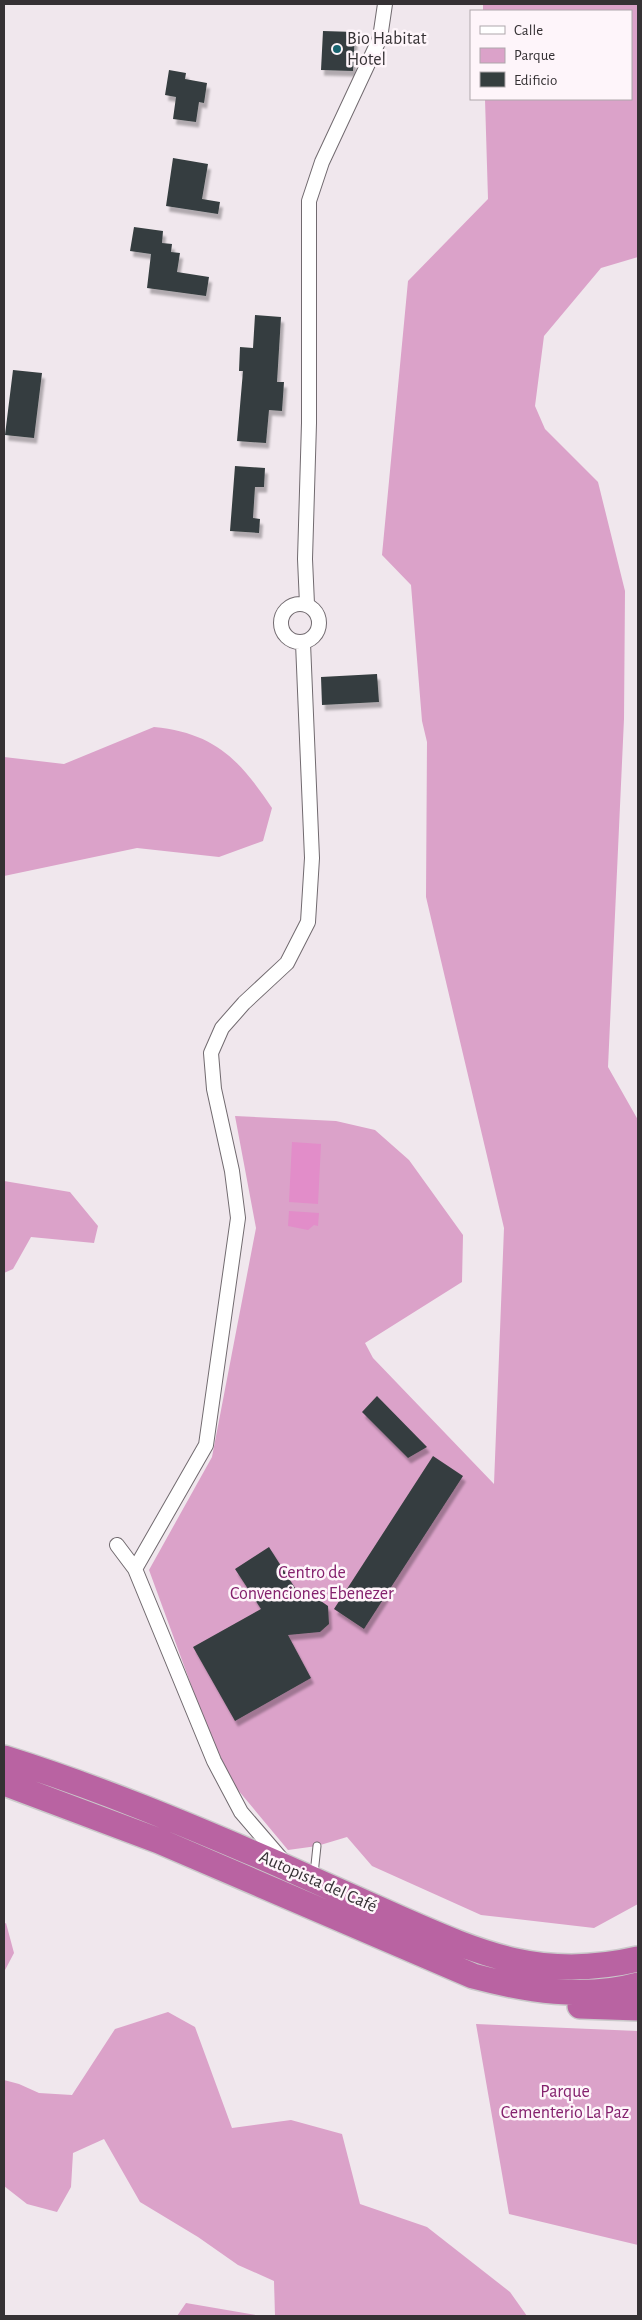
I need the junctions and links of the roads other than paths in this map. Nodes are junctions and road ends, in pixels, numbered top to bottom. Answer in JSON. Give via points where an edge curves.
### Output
{"nodes":[{"id":1,"x":384,"y":4,"type":"edge"},
{"id":2,"x":307,"y":604,"type":"junction"},
{"id":3,"x":303,"y":642,"type":"junction"},
{"id":4,"x":117,"y":1545,"type":"dead end"},
{"id":5,"x":135,"y":1569,"type":"junction"},
{"id":6,"x":4,"y":1758,"type":"edge"},
{"id":7,"x":4,"y":1783,"type":"edge"},
{"id":8,"x":316,"y":1846,"type":"dead end"},
{"id":9,"x":302,"y":1875,"type":"junction"},
{"id":10,"x":638,"y":1946,"type":"edge"},
{"id":11,"x":430,"y":1959,"type":"junction"},
{"id":12,"x":638,"y":1959,"type":"edge"},
{"id":13,"x":529,"y":1964,"type":"junction"},
{"id":14,"x":638,"y":1985,"type":"edge"},
{"id":15,"x":638,"y":2008,"type":"edge"}],
"edges":[{"from":1,"to":2,"type":"street","via":[[380,38],[322,162],[309,202]]},
{"from":2,"to":3,"type":"street","via":[[316,612],[319,625],[314,637]]},
{"from":2,"to":3,"type":"street","via":[[288,607],[280,625],[291,640]]},
{"from":3,"to":5,"type":"street","via":[[312,858],[308,922],[287,963],[222,1028],[211,1053],[214,1089],[232,1171],[238,1218],[206,1445]]},
{"from":4,"to":5,"type":"street"},
{"from":5,"to":9,"type":"street","via":[[214,1761],[241,1812]]},
{"from":6,"to":9,"type":"highway","name":"Autopista del Café","via":[[143,1808]]},
{"from":7,"to":11,"type":"highway","name":"Autopista del Café","via":[[168,1845]]},
{"from":8,"to":9,"type":"lane"},
{"from":9,"to":13,"type":"highway","name":"Autopista del Café","via":[[469,1948]]},
{"from":10,"to":13,"type":"highway"},
{"from":11,"to":14,"type":"highway","name":"Autopista del Café","via":[[473,1976],[536,1990],[584,1992]]},
{"from":11,"to":15,"type":"highway","via":[[460,1977],[523,1999],[560,2005]]},
{"from":12,"to":13,"type":"highway","name":"Autopista del Café","via":[[575,1967]]}]}
